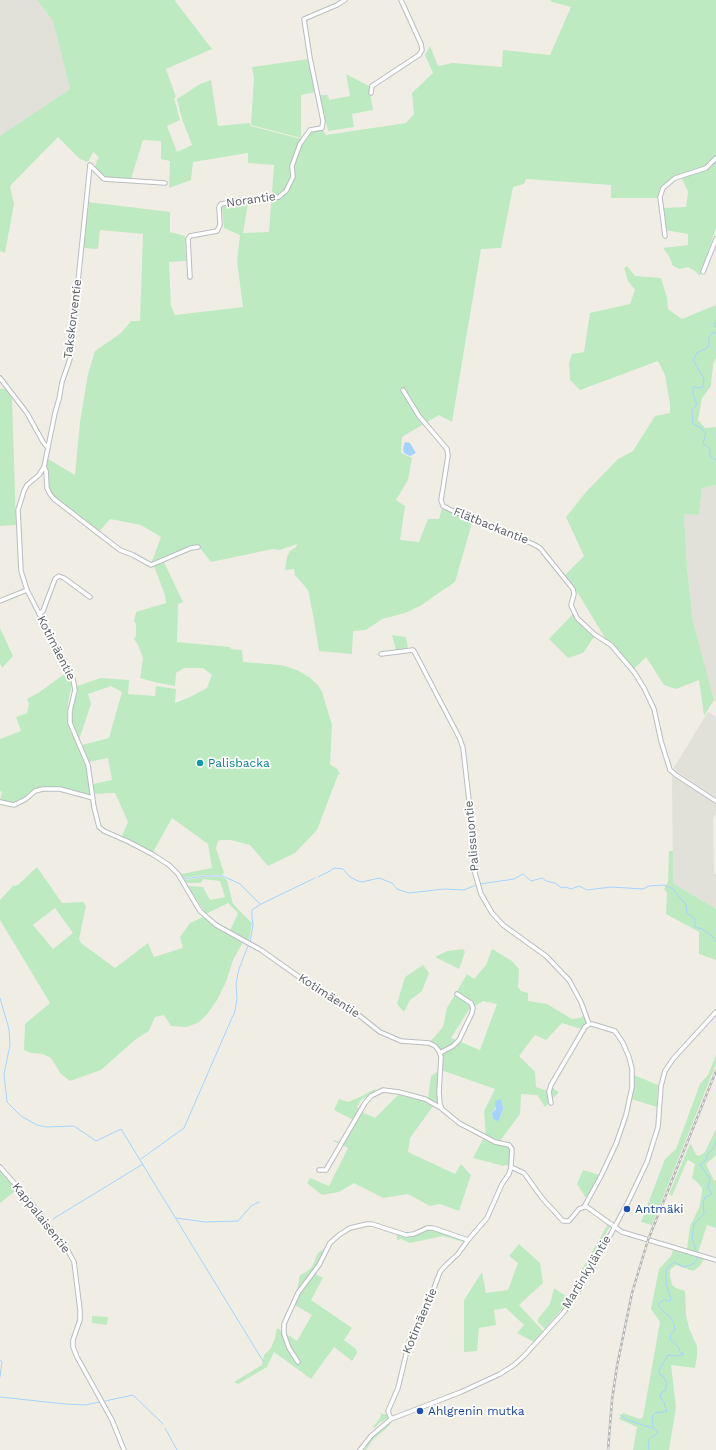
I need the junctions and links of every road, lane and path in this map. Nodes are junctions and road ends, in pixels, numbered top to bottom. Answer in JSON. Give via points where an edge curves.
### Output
{"nodes":[{"id":1,"x":344,"y":0,"type":"edge"},
{"id":2,"x":401,"y":0,"type":"edge"},
{"id":3,"x":371,"y":93,"type":"dead end"},
{"id":4,"x":716,"y":158,"type":"edge"},
{"id":5,"x":165,"y":183,"type":"dead end"},
{"id":6,"x":665,"y":236,"type":"dead end"},
{"id":7,"x":716,"y":239,"type":"edge"},
{"id":8,"x":703,"y":272,"type":"dead end"},
{"id":9,"x":190,"y":278,"type":"dead end"},
{"id":10,"x":0,"y":378,"type":"edge"},
{"id":11,"x":403,"y":390,"type":"dead end"},
{"id":12,"x":48,"y":448,"type":"junction"},
{"id":13,"x":44,"y":467,"type":"junction"},
{"id":14,"x":198,"y":547,"type":"dead end"},
{"id":15,"x":27,"y":590,"type":"junction"},
{"id":16,"x":90,"y":597,"type":"dead end"},
{"id":17,"x":0,"y":601,"type":"edge"},
{"id":18,"x":39,"y":614,"type":"junction"},
{"id":19,"x":381,"y":654,"type":"dead end"},
{"id":20,"x":93,"y":798,"type":"junction"},
{"id":21,"x":716,"y":800,"type":"edge"},
{"id":22,"x":0,"y":802,"type":"edge"},
{"id":23,"x":457,"y":994,"type":"dead end"},
{"id":24,"x":716,"y":1012,"type":"edge"},
{"id":25,"x":589,"y":1024,"type":"junction"},
{"id":26,"x":440,"y":1053,"type":"junction"},
{"id":27,"x":551,"y":1102,"type":"dead end"},
{"id":28,"x":442,"y":1109,"type":"junction"},
{"id":29,"x":0,"y":1167,"type":"edge"},
{"id":30,"x":511,"y":1167,"type":"junction"},
{"id":31,"x":319,"y":1170,"type":"dead end"},
{"id":32,"x":584,"y":1207,"type":"junction"},
{"id":33,"x":614,"y":1227,"type":"junction"},
{"id":34,"x":468,"y":1240,"type":"junction"},
{"id":35,"x":716,"y":1260,"type":"edge"},
{"id":36,"x":298,"y":1362,"type":"dead end"},
{"id":37,"x":391,"y":1419,"type":"junction"},
{"id":38,"x":124,"y":1450,"type":"edge"},
{"id":39,"x":360,"y":1450,"type":"edge"}],
"edges":[{"from":1,"to":9,"type":"street","name":"Norantie","via":[[304,19],[323,121],[322,128],[310,130],[300,144],[292,166],[294,177],[279,197],[220,204],[220,225],[217,231],[188,238]]},
{"from":2,"to":3,"type":"street","via":[[422,50],[419,55],[372,86]]},
{"from":4,"to":6,"type":"street","via":[[706,168],[674,178],[663,188],[660,197]]},
{"from":5,"to":12,"type":"street","name":"Takskorventie","via":[[104,179],[90,165],[70,358],[62,382]]},
{"from":7,"to":8,"type":"street"},
{"from":10,"to":12,"type":"street","via":[[27,413]]},
{"from":11,"to":21,"type":"street","name":"Flätbackantie","via":[[419,416],[447,449],[442,506],[540,548],[573,589],[571,605],[577,618],[611,645],[644,688],[654,708],[670,770]]},
{"from":12,"to":13,"type":"street","name":"Takskorventie"},
{"from":13,"to":14,"type":"street","via":[[47,488],[54,499],[120,550],[150,565]]},
{"from":13,"to":15,"type":"street","name":"Takskorventie","via":[[27,486],[18,510],[21,571]]},
{"from":15,"to":17,"type":"street"},
{"from":15,"to":18,"type":"street","name":"Kotimäentie"},
{"from":16,"to":18,"type":"street","via":[[59,576],[55,579],[43,611]]},
{"from":18,"to":20,"type":"street","name":"Kotimäentie","via":[[75,685],[70,723],[86,758]]},
{"from":19,"to":25,"type":"street","name":"Palissuontie","via":[[414,651],[461,744],[475,873],[481,894],[492,913],[503,925],[546,956],[569,980],[579,997]]},
{"from":20,"to":22,"type":"street","via":[[60,789],[44,789],[35,791],[14,805]]},
{"from":20,"to":26,"type":"street","name":"Kotimäentie","via":[[99,827],[169,865],[182,879],[200,911],[216,925],[261,950],[384,1034],[401,1042],[429,1043]]},
{"from":23,"to":26,"type":"street","via":[[471,1003],[472,1013],[459,1040]]},
{"from":24,"to":33,"type":"street","name":"Martinkyläntie","via":[[665,1071],[661,1086],[660,1118],[654,1141],[638,1183]]},
{"from":25,"to":27,"type":"street","via":[[584,1027],[554,1078],[549,1092]]},
{"from":25,"to":32,"type":"street","via":[[608,1028],[620,1037],[629,1056],[633,1078],[626,1115],[616,1144],[602,1176]]},
{"from":26,"to":28,"type":"street","via":[[439,1093]]},
{"from":28,"to":30,"type":"street","name":"Kotimäentie","via":[[459,1123],[485,1138],[511,1146]]},
{"from":28,"to":31,"type":"street","via":[[425,1099],[383,1090],[371,1096],[365,1103],[326,1170]]},
{"from":29,"to":38,"type":"street","name":"Kappalaisentie","via":[[29,1200],[74,1262],[80,1320],[72,1340],[73,1347],[112,1420]]},
{"from":30,"to":32,"type":"street","via":[[524,1173],[542,1198],[564,1221],[569,1221],[576,1211]]},
{"from":30,"to":34,"type":"street","name":"Kotimäentie","via":[[487,1218]]},
{"from":32,"to":33,"type":"street","via":[[588,1207]]},
{"from":33,"to":35,"type":"street","via":[[631,1235]]},
{"from":33,"to":37,"type":"street","name":"Martinkyläntie","via":[[572,1301],[514,1365],[461,1392]]},
{"from":34,"to":36,"type":"street","via":[[433,1228],[406,1235],[372,1224],[350,1228],[339,1235],[330,1243],[319,1265],[298,1293],[284,1324],[284,1334],[289,1348]]},
{"from":34,"to":37,"type":"street","name":"Kotimäentie","via":[[440,1272],[422,1320],[409,1342],[398,1388],[388,1411]]},
{"from":37,"to":39,"type":"street","name":"Martinkyläntie","via":[[371,1436]]}]}
